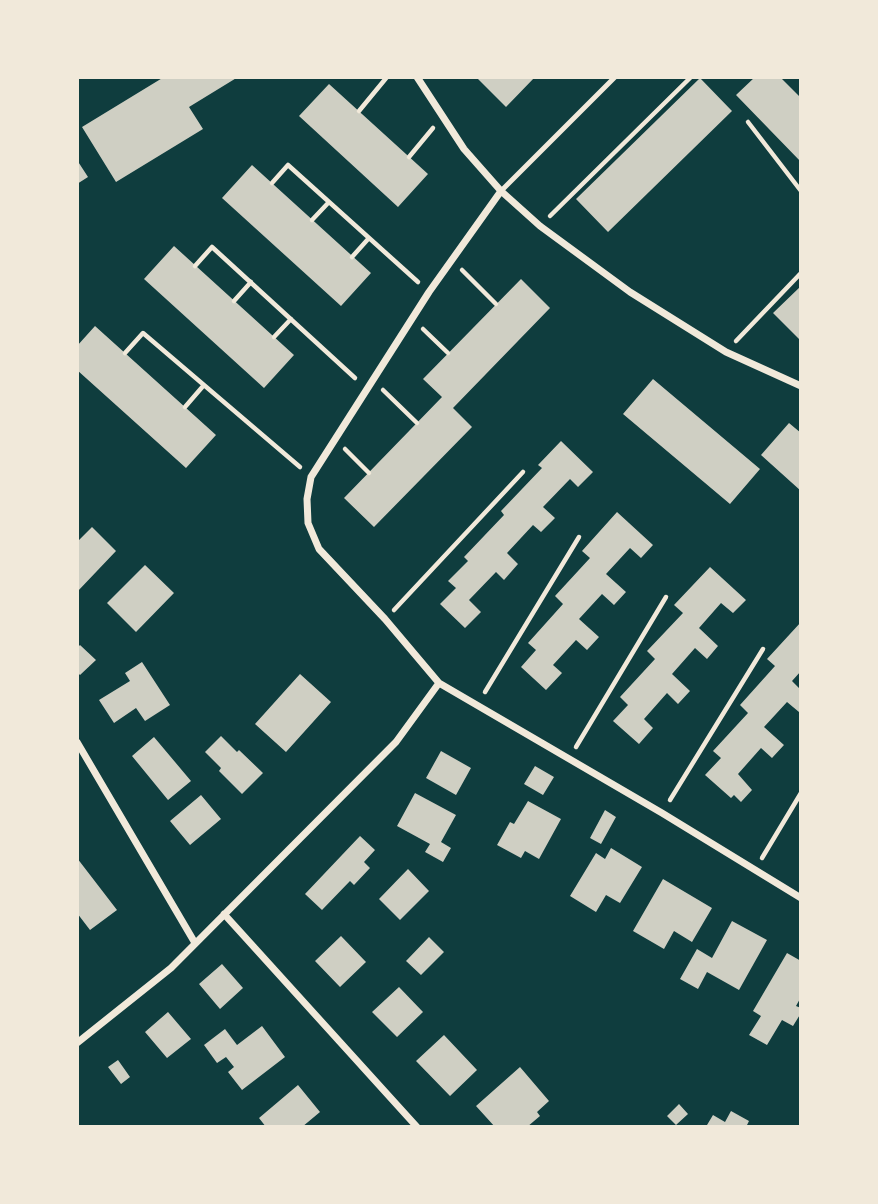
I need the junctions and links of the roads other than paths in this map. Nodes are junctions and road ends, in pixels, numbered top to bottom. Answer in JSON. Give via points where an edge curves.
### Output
{"nodes":[{"id":1,"x":417,"y":77,"type":"edge"},
{"id":2,"x":615,"y":77,"type":"edge"},
{"id":3,"x":500,"y":191,"type":"junction"},
{"id":4,"x":801,"y":386,"type":"edge"},
{"id":5,"x":439,"y":683,"type":"junction"},
{"id":6,"x":77,"y":742,"type":"edge"},
{"id":7,"x":801,"y":898,"type":"edge"},
{"id":8,"x":223,"y":914,"type":"junction"},
{"id":9,"x":195,"y":943,"type":"junction"},
{"id":10,"x":77,"y":1043,"type":"edge"},
{"id":11,"x":416,"y":1127,"type":"edge"}],
"edges":[{"from":1,"to":3,"type":"street","via":[[464,149]]},
{"from":2,"to":3,"type":"lane"},
{"from":3,"to":4,"type":"street","via":[[630,292],[726,352]]},
{"from":3,"to":5,"type":"street","via":[[366,388],[311,477],[307,499],[308,523],[319,549]]},
{"from":5,"to":7,"type":"street"},
{"from":5,"to":8,"type":"street","via":[[396,742]]},
{"from":6,"to":9,"type":"street"},
{"from":8,"to":9,"type":"street"},
{"from":8,"to":11,"type":"street"},
{"from":9,"to":10,"type":"street","via":[[171,968]]}]}
